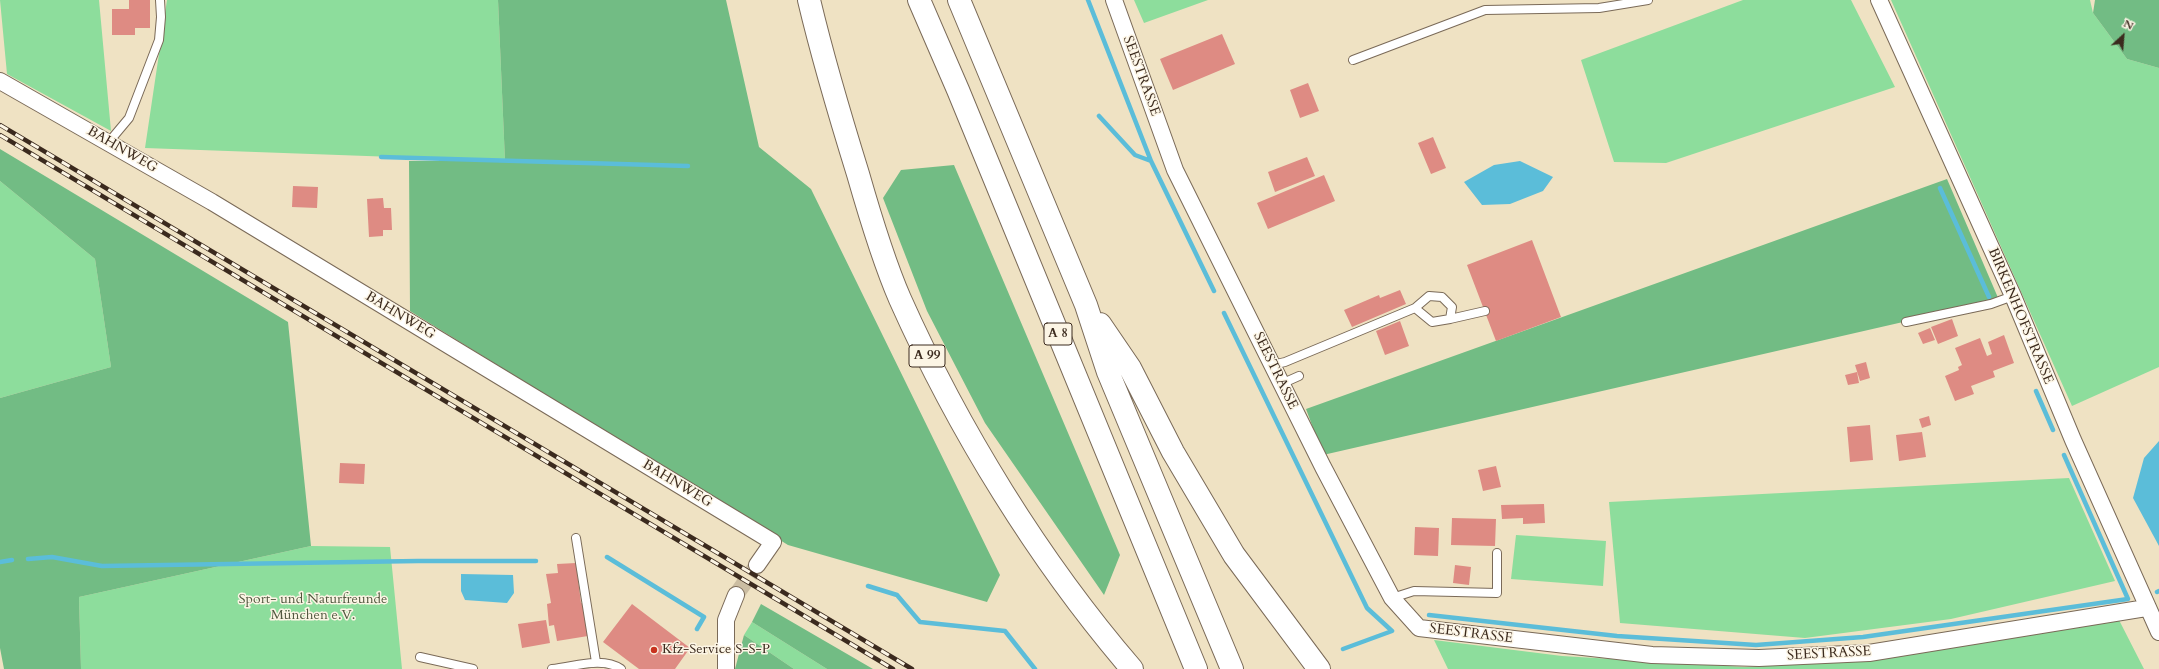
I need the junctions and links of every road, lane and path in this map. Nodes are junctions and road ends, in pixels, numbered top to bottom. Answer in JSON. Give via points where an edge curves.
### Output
{"nodes":[{"id":1,"x":160,"y":0,"type":"edge"},
{"id":2,"x":809,"y":0,"type":"edge"},
{"id":3,"x":919,"y":0,"type":"edge"},
{"id":4,"x":959,"y":0,"type":"edge"},
{"id":5,"x":1114,"y":0,"type":"edge"},
{"id":6,"x":1648,"y":0,"type":"edge"},
{"id":7,"x":1879,"y":0,"type":"edge"},
{"id":8,"x":1353,"y":60,"type":"dead end"},
{"id":9,"x":0,"y":81,"type":"edge"},
{"id":10,"x":108,"y":143,"type":"junction"},
{"id":11,"x":2014,"y":296,"type":"junction"},
{"id":12,"x":1086,"y":305,"type":"junction"},
{"id":13,"x":1415,"y":308,"type":"junction"},
{"id":14,"x":1485,"y":311,"type":"dead end"},
{"id":15,"x":1450,"y":319,"type":"junction"},
{"id":16,"x":1906,"y":322,"type":"dead end"},
{"id":17,"x":1272,"y":365,"type":"junction"},
{"id":18,"x":1299,"y":376,"type":"dead end"},
{"id":19,"x":1281,"y":384,"type":"junction"},
{"id":20,"x":576,"y":538,"type":"dead end"},
{"id":21,"x":1497,"y":553,"type":"dead end"},
{"id":22,"x":757,"y":565,"type":"tunnel mouth"},
{"id":23,"x":736,"y":595,"type":"tunnel mouth"},
{"id":24,"x":1392,"y":598,"type":"junction"},
{"id":25,"x":2146,"y":608,"type":"junction"},
{"id":26,"x":2159,"y":632,"type":"edge"},
{"id":27,"x":420,"y":657,"type":"dead end"},
{"id":28,"x":596,"y":662,"type":"junction"},
{"id":29,"x":473,"y":669,"type":"edge"},
{"id":30,"x":552,"y":669,"type":"edge"},
{"id":31,"x":621,"y":669,"type":"edge"},
{"id":32,"x":726,"y":669,"type":"edge"},
{"id":33,"x":1132,"y":669,"type":"edge"},
{"id":34,"x":1196,"y":669,"type":"edge"},
{"id":35,"x":1232,"y":669,"type":"edge"},
{"id":36,"x":1319,"y":669,"type":"edge"}],
"edges":[{"from":1,"to":10,"type":"lane","via":[[159,40],[129,118]]},
{"from":2,"to":33,"type":"highway","number":"A 99","via":[[824,62],[868,207],[899,298],[938,380],[1041,550],[1102,635]]},
{"from":3,"to":34,"type":"highway","number":"A 8"},
{"from":4,"to":12,"type":"highway","number":"A 8"},
{"from":5,"to":17,"type":"street","name":"SEESTRASSE","via":[[1175,170]]},
{"from":6,"to":8,"type":"lane","via":[[1599,8],[1485,10]]},
{"from":7,"to":11,"type":"street","name":"BIRKENHOFSTRASSE"},
{"from":9,"to":10,"type":"street","name":"BAHNWEG"},
{"from":10,"to":22,"type":"street","name":"BAHNWEG","via":[[212,202],[774,542]]},
{"from":11,"to":16,"type":"lane","via":[[1991,304]]},
{"from":11,"to":25,"type":"street","name":"BIRKENHOFSTRASSE"},
{"from":12,"to":35,"type":"highway","number":"A 8","via":[[1108,372]]},
{"from":12,"to":36,"type":"highway","via":[[1130,368],[1173,452],[1234,555]]},
{"from":13,"to":15,"type":"lane","via":[[1432,322]]},
{"from":13,"to":15,"type":"lane","via":[[1429,296],[1442,297],[1452,307]]},
{"from":13,"to":17,"type":"lane","via":[[1285,362]]},
{"from":14,"to":15,"type":"lane"},
{"from":17,"to":19,"type":"street","name":"SEESTRASSE"},
{"from":18,"to":19,"type":"lane"},
{"from":19,"to":24,"type":"street","name":"SEESTRASSE"},
{"from":20,"to":28,"type":"lane"},
{"from":21,"to":24,"type":"lane","via":[[1497,593],[1414,591]]},
{"from":23,"to":32,"type":"street","via":[[726,620]]},
{"from":24,"to":25,"type":"street","name":"SEESTRASSE","via":[[1420,628],[1652,655],[1758,658],[1869,653]]},
{"from":25,"to":26,"type":"street","name":"BIRKENHOFSTRASSE"},
{"from":27,"to":29,"type":"lane"},
{"from":28,"to":30,"type":"lane"},
{"from":28,"to":31,"type":"lane","via":[[611,664]]}]}
